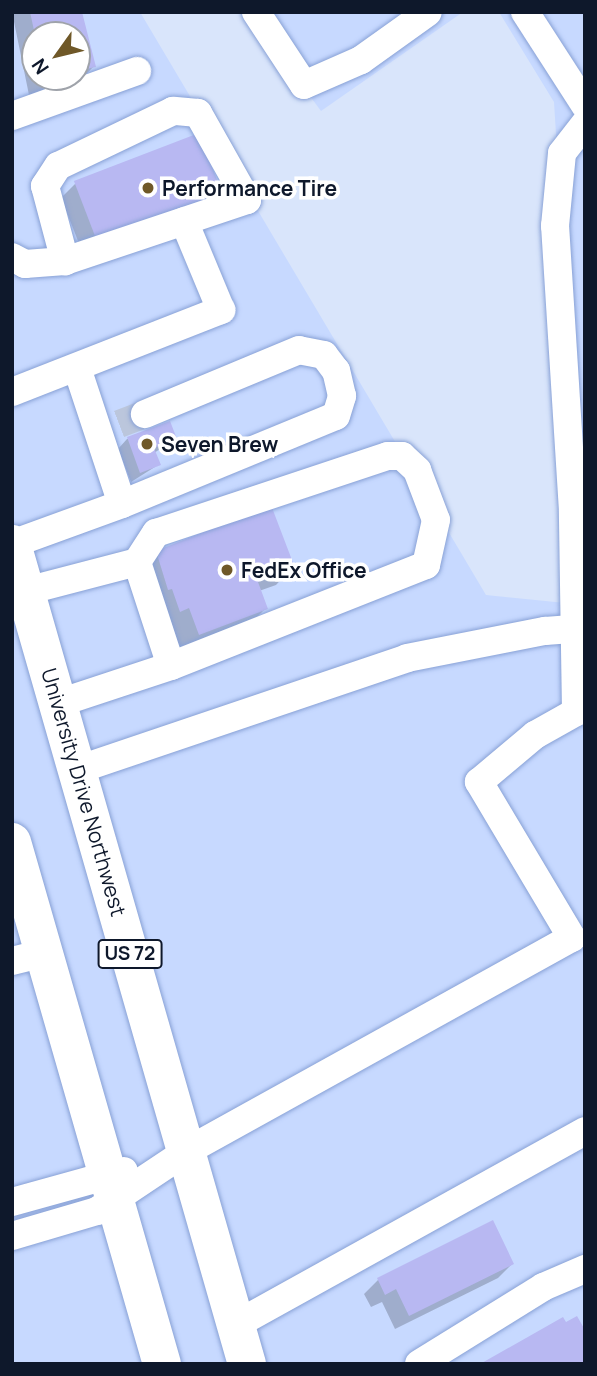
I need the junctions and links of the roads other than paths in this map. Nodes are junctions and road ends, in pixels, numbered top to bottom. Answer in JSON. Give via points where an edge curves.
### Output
{"nodes":[{"id":1,"x":256,"y":12,"type":"edge"},
{"id":2,"x":428,"y":12,"type":"edge"},
{"id":3,"x":526,"y":12,"type":"edge"},
{"id":4,"x":137,"y":71,"type":"dead end"},
{"id":5,"x":585,"y":105,"type":"edge"},
{"id":6,"x":12,"y":116,"type":"edge"},
{"id":7,"x":585,"y":124,"type":"edge"},
{"id":8,"x":184,"y":221,"type":"junction"},
{"id":9,"x":12,"y":257,"type":"edge"},
{"id":10,"x":65,"y":261,"type":"junction"},
{"id":11,"x":77,"y":368,"type":"junction"},
{"id":12,"x":12,"y":392,"type":"edge"},
{"id":13,"x":145,"y":414,"type":"tunnel mouth"},
{"id":14,"x":122,"y":504,"type":"junction"},
{"id":15,"x":12,"y":544,"type":"edge"},
{"id":16,"x":137,"y":562,"type":"junction"},
{"id":17,"x":26,"y":591,"type":"junction"},
{"id":18,"x":582,"y":632,"type":"edge"},
{"id":19,"x":171,"y":666,"type":"junction"},
{"id":20,"x":59,"y":703,"type":"junction"},
{"id":21,"x":77,"y":770,"type":"junction"},
{"id":22,"x":12,"y":842,"type":"edge"},
{"id":23,"x":28,"y":957,"type":"edge"},
{"id":24,"x":585,"y":1131,"type":"edge"},
{"id":25,"x":187,"y":1151,"type":"junction"},
{"id":26,"x":112,"y":1188,"type":"junction"},
{"id":27,"x":12,"y":1202,"type":"edge"},
{"id":28,"x":12,"y":1236,"type":"edge"},
{"id":29,"x":585,"y":1269,"type":"edge"},
{"id":30,"x":237,"y":1324,"type":"junction"},
{"id":31,"x":162,"y":1364,"type":"edge"},
{"id":32,"x":247,"y":1364,"type":"edge"},
{"id":33,"x":419,"y":1364,"type":"edge"}],
"edges":[{"from":1,"to":2,"type":"lane","via":[[304,85],[360,60]]},
{"from":3,"to":5,"type":"lane"},
{"from":4,"to":6,"type":"lane"},
{"from":7,"to":18,"type":"lane","via":[[562,153],[555,226]]},
{"from":8,"to":10,"type":"lane"},
{"from":8,"to":10,"type":"lane","via":[[247,200],[198,113],[173,111],[58,166],[46,186]]},
{"from":8,"to":11,"type":"lane","via":[[221,310]]},
{"from":9,"to":10,"type":"lane","via":[[25,264]]},
{"from":11,"to":12,"type":"lane"},
{"from":11,"to":14,"type":"lane","via":[[108,428]]},
{"from":13,"to":14,"type":"lane","via":[[299,350],[324,355],[336,371],[342,396],[336,416]]},
{"from":14,"to":15,"type":"lane"},
{"from":15,"to":17,"type":"highway","name":"University Drive Northwest","number":"US 72"},
{"from":16,"to":17,"type":"lane"},
{"from":16,"to":19,"type":"lane"},
{"from":16,"to":19,"type":"lane","via":[[156,533],[388,456],[402,456],[417,470],[436,520],[426,565]]},
{"from":17,"to":20,"type":"highway","name":"University Drive Northwest","number":"US 72"},
{"from":18,"to":21,"type":"lane","via":[[407,658]]},
{"from":18,"to":25,"type":"lane","via":[[576,712],[534,734],[479,782],[572,938]]},
{"from":19,"to":20,"type":"lane"},
{"from":20,"to":21,"type":"highway","name":"University Drive Northwest","number":"US 72"},
{"from":21,"to":25,"type":"highway","name":"University Drive Northwest","number":"US 72"},
{"from":22,"to":23,"type":"highway"},
{"from":23,"to":26,"type":"highway"},
{"from":24,"to":30,"type":"lane"},
{"from":25,"to":26,"type":"lane"},
{"from":25,"to":30,"type":"highway","name":"University Drive Northwest","number":"US 72"},
{"from":26,"to":27,"type":"lane"},
{"from":26,"to":28,"type":"lane","via":[[97,1211]]},
{"from":26,"to":31,"type":"highway"},
{"from":29,"to":33,"type":"lane","via":[[543,1287]]},
{"from":30,"to":32,"type":"highway","name":"University Drive Northwest","number":"US 72"}]}
